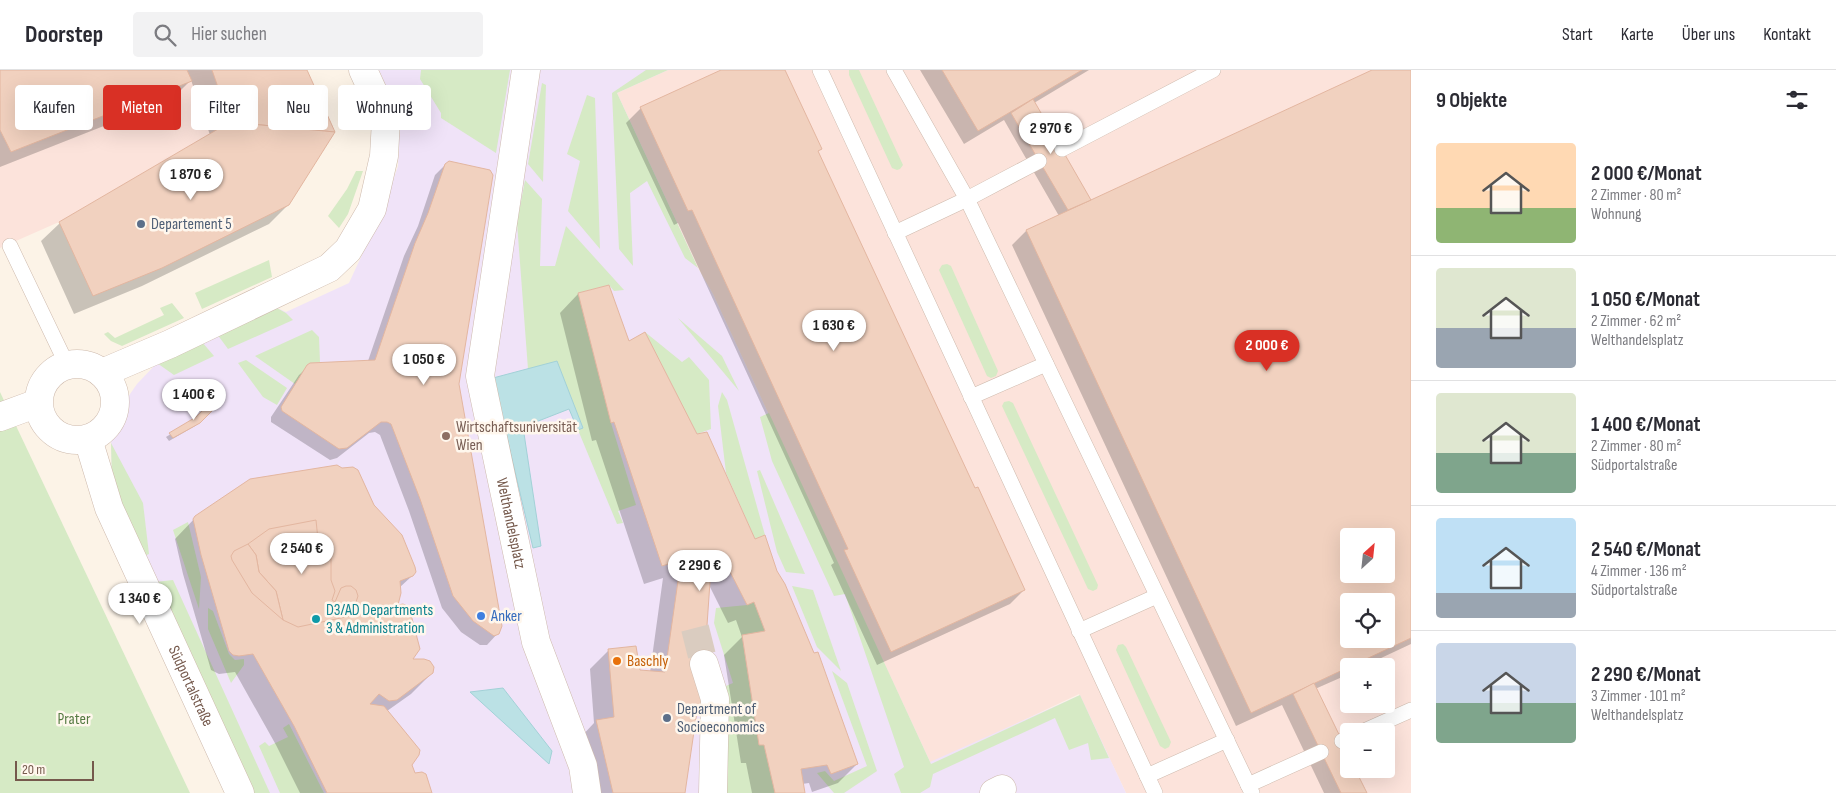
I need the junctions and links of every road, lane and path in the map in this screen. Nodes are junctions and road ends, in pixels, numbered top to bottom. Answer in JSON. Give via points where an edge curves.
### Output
{"nodes":[{"id":1,"x":363,"y":70,"type":"edge"},
{"id":2,"x":526,"y":70,"type":"edge"},
{"id":3,"x":820,"y":70,"type":"edge"},
{"id":4,"x":894,"y":70,"type":"edge"},
{"id":5,"x":1213,"y":70,"type":"edge"},
{"id":6,"x":1062,"y":149,"type":"dead end"},
{"id":7,"x":1039,"y":161,"type":"dead end"},
{"id":8,"x":967,"y":199,"type":"junction"},
{"id":9,"x":895,"y":233,"type":"junction"},
{"id":10,"x":10,"y":246,"type":"dead end"},
{"id":11,"x":67,"y":364,"type":"junction"},
{"id":12,"x":1046,"y":364,"type":"junction"},
{"id":13,"x":102,"y":373,"type":"junction"},
{"id":14,"x":971,"y":397,"type":"junction"},
{"id":15,"x":38,"y":403,"type":"junction"},
{"id":16,"x":0,"y":417,"type":"edge"},
{"id":17,"x":88,"y":439,"type":"junction"},
{"id":18,"x":1157,"y":596,"type":"junction"},
{"id":19,"x":1079,"y":630,"type":"junction"},
{"id":20,"x":704,"y":664,"type":"tunnel mouth"},
{"id":21,"x":1411,"y":710,"type":"edge"},
{"id":22,"x":1382,"y":723,"type":"edge"},
{"id":23,"x":1227,"y":740,"type":"junction"},
{"id":24,"x":1322,"y":752,"type":"dead end"},
{"id":25,"x":1147,"y":776,"type":"junction"},
{"id":26,"x":1250,"y":789,"type":"edge"},
{"id":27,"x":240,"y":793,"type":"edge"},
{"id":28,"x":587,"y":793,"type":"edge"},
{"id":29,"x":714,"y":793,"type":"edge"},
{"id":30,"x":1155,"y":793,"type":"edge"}],
"edges":[{"from":1,"to":13,"type":"street","via":[[386,120],[384,156],[372,208],[348,250],[329,268]]},
{"from":2,"to":28,"type":"street","name":"Welthandelsplatz","via":[[480,376],[536,642],[583,766]]},
{"from":3,"to":9,"type":"lane"},
{"from":4,"to":8,"type":"lane"},
{"from":5,"to":6,"type":"lane"},
{"from":7,"to":8,"type":"lane"},
{"from":8,"to":9,"type":"lane"},
{"from":8,"to":12,"type":"lane"},
{"from":9,"to":14,"type":"lane"},
{"from":10,"to":11,"type":"lane"},
{"from":11,"to":13,"type":"street","via":[[86,364]]},
{"from":11,"to":15,"type":"street","via":[[51,373],[44,382]]},
{"from":12,"to":14,"type":"lane"},
{"from":12,"to":18,"type":"lane"},
{"from":13,"to":17,"type":"street","via":[[110,382],[116,404],[107,426]]},
{"from":14,"to":19,"type":"lane"},
{"from":15,"to":16,"type":"street"},
{"from":15,"to":17,"type":"street","via":[[43,420],[54,433],[64,439]]},
{"from":17,"to":27,"type":"street","name":"Südportalstraße","via":[[109,508]]},
{"from":18,"to":19,"type":"lane"},
{"from":18,"to":23,"type":"lane"},
{"from":19,"to":25,"type":"lane"},
{"from":20,"to":29,"type":"street","via":[[714,699]]},
{"from":21,"to":22,"type":"lane"},
{"from":23,"to":25,"type":"lane"},
{"from":23,"to":26,"type":"lane"},
{"from":24,"to":26,"type":"lane"},
{"from":25,"to":30,"type":"lane"}]}
